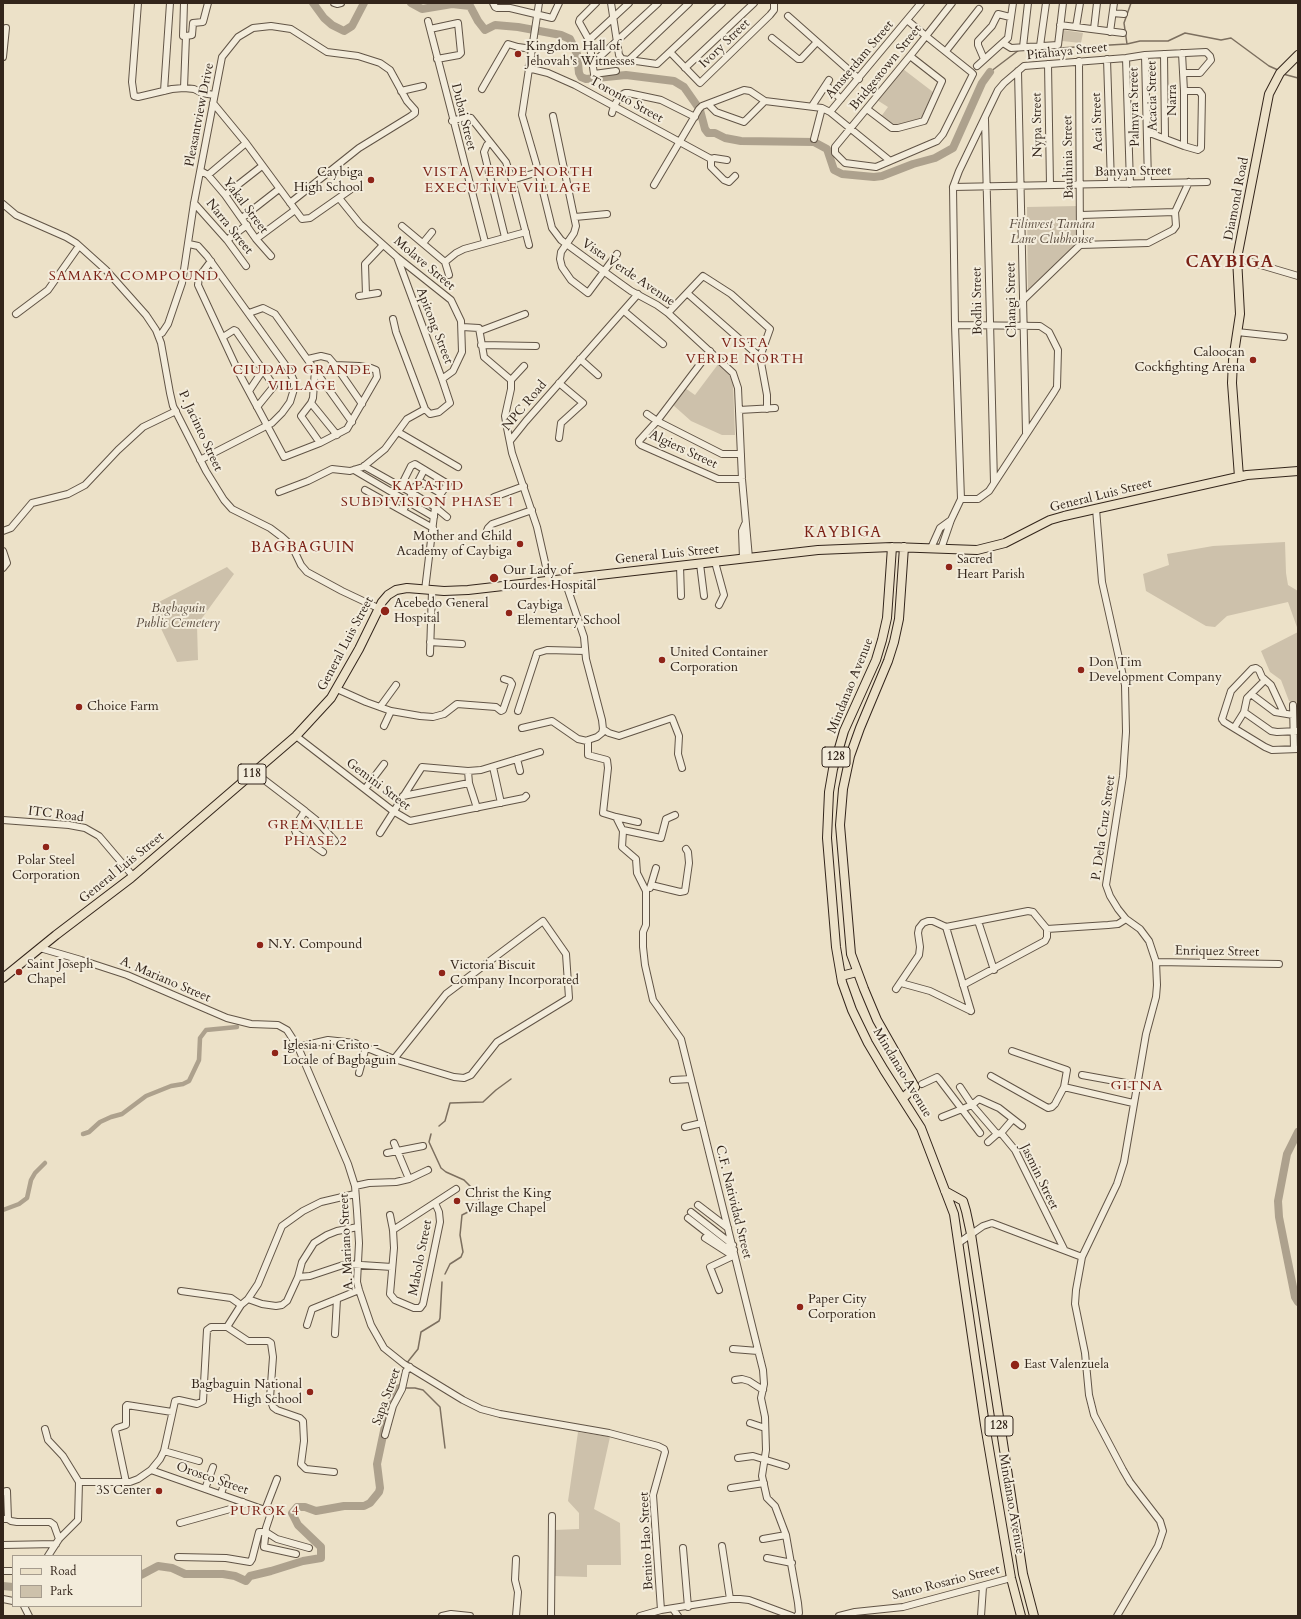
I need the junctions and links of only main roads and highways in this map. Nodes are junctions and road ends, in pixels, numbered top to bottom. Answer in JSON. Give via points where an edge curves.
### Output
{"nodes":[{"id":1,"x":1298,"y":55,"type":"edge"},
{"id":2,"x":1298,"y":471,"type":"edge"},
{"id":3,"x":1239,"y":477,"type":"junction"},
{"id":4,"x":892,"y":551,"type":"junction"},
{"id":5,"x":903,"y":551,"type":"junction"},
{"id":6,"x":857,"y":702,"type":"junction"},
{"id":7,"x":869,"y":708,"type":"junction"},
{"id":8,"x":857,"y":972,"type":"junction"},
{"id":9,"x":841,"y":976,"type":"junction"},
{"id":10,"x":3,"y":978,"type":"edge"},
{"id":11,"x":903,"y":1098,"type":"junction"},
{"id":12,"x":945,"y":1191,"type":"junction"},
{"id":13,"x":981,"y":1304,"type":"junction"},
{"id":14,"x":968,"y":1306,"type":"junction"},
{"id":15,"x":1004,"y":1459,"type":"junction"},
{"id":16,"x":992,"y":1461,"type":"junction"},
{"id":17,"x":1021,"y":1616,"type":"edge"},
{"id":18,"x":1034,"y":1616,"type":"edge"}],
"edges":[{"from":1,"to":3,"type":"main road","name":"Diamond Road","via":[[1281,72],[1269,94],[1237,258],[1240,314],[1232,383]]},
{"from":2,"to":3,"type":"main road","name":"General Luis Street","number":"118"},
{"from":3,"to":5,"type":"main road","name":"General Luis Street","number":"118","via":[[1050,520],[986,549],[968,551],[931,548]]},
{"from":4,"to":5,"type":"main road","name":"General Luis Street","number":"118"},
{"from":4,"to":6,"type":"main road","name":"Mindanao Avenue","number":"128","via":[[887,618],[882,640]]},
{"from":4,"to":10,"type":"main road","name":"General Luis Street","number":"118","via":[[818,550],[468,590],[396,590],[384,598],[329,701],[296,736],[133,876]]},
{"from":5,"to":7,"type":"main road","name":"Mindanao Avenue","number":"128","via":[[899,619],[888,661]]},
{"from":6,"to":7,"type":"main road"},
{"from":6,"to":9,"type":"main road","name":"Mindanao Avenue","number":"128","via":[[844,731],[833,769],[828,815],[827,838],[835,937]]},
{"from":7,"to":8,"type":"main road","name":"Mindanao Avenue","number":"128","via":[[850,756],[840,818],[849,945]]},
{"from":8,"to":9,"type":"main road"},
{"from":8,"to":11,"type":"main road","name":"Mindanao Avenue","number":"128","via":[[877,1020],[919,1086]]},
{"from":9,"to":11,"type":"main road","name":"Mindanao Avenue","number":"128","via":[[852,1010],[868,1043]]},
{"from":11,"to":12,"type":"main road","name":"Mindanao Avenue","number":"128","via":[[921,1128]]},
{"from":12,"to":13,"type":"main road","name":"Mindanao Avenue","number":"128","via":[[963,1201],[971,1234]]},
{"from":12,"to":14,"type":"main road","name":"Mindanao Avenue","number":"128","via":[[954,1214],[960,1242]]},
{"from":13,"to":14,"type":"main road"},
{"from":13,"to":15,"type":"main road","name":"Mindanao Avenue","number":"128"},
{"from":14,"to":16,"type":"main road","name":"Mindanao Avenue","number":"128"},
{"from":15,"to":16,"type":"main road"},
{"from":15,"to":18,"type":"main road","name":"Mindanao Avenue","number":"128","via":[[1023,1574]]},
{"from":16,"to":17,"type":"main road","name":"Mindanao Avenue","number":"128","via":[[1011,1578]]}]}
